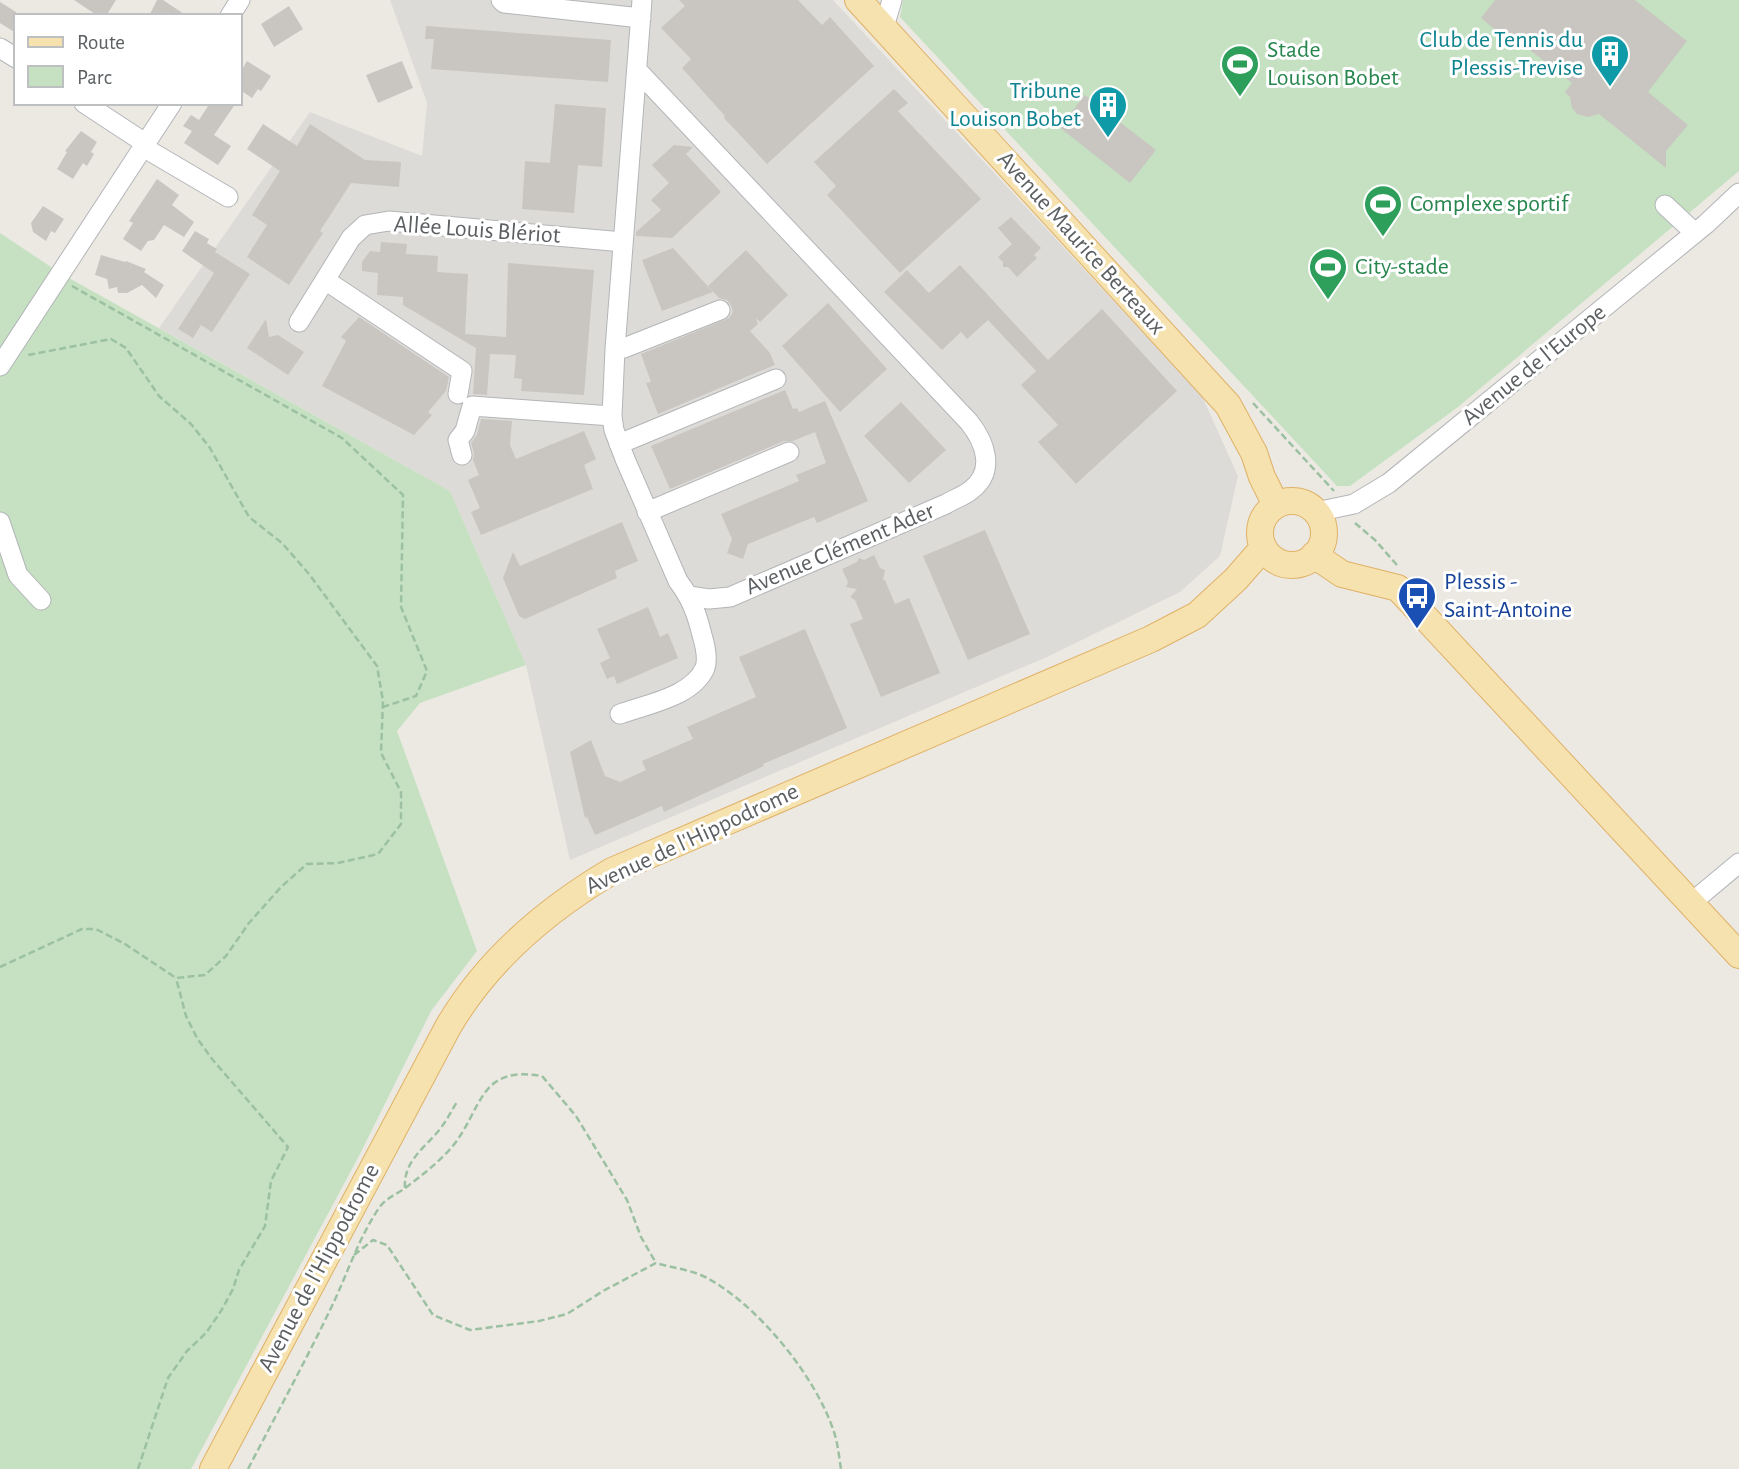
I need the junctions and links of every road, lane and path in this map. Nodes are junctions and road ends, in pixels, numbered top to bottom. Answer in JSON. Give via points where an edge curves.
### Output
{"nodes":[{"id":1,"x":501,"y":0,"type":"edge"},
{"id":2,"x":858,"y":0,"type":"edge"},
{"id":3,"x":889,"y":7,"type":"edge"},
{"id":4,"x":642,"y":9,"type":"edge"},
{"id":5,"x":637,"y":70,"type":"junction"},
{"id":6,"x":87,"y":105,"type":"edge"},
{"id":7,"x":171,"y":105,"type":"edge"},
{"id":8,"x":144,"y":145,"type":"junction"},
{"id":9,"x":1739,"y":193,"type":"edge"},
{"id":10,"x":228,"y":197,"type":"dead end"},
{"id":11,"x":1665,"y":205,"type":"dead end"},
{"id":12,"x":1695,"y":233,"type":"junction"},
{"id":13,"x":623,"y":242,"type":"junction"},
{"id":14,"x":59,"y":275,"type":"junction"},
{"id":15,"x":325,"y":280,"type":"junction"},
{"id":16,"x":720,"y":310,"type":"dead end"},
{"id":17,"x":299,"y":322,"type":"dead end"},
{"id":18,"x":615,"y":349,"type":"junction"},
{"id":19,"x":2,"y":363,"type":"edge"},
{"id":20,"x":776,"y":379,"type":"dead end"},
{"id":21,"x":457,"y":394,"type":"dead end"},
{"id":22,"x":612,"y":416,"type":"junction"},
{"id":23,"x":619,"y":444,"type":"junction"},
{"id":24,"x":789,"y":453,"type":"dead end"},
{"id":25,"x":462,"y":455,"type":"dead end"},
{"id":26,"x":1276,"y":505,"type":"junction"},
{"id":27,"x":648,"y":512,"type":"junction"},
{"id":28,"x":1316,"y":512,"type":"junction"},
{"id":29,"x":0,"y":522,"type":"edge"},
{"id":30,"x":1263,"y":548,"type":"junction"},
{"id":31,"x":1314,"y":555,"type":"junction"},
{"id":32,"x":689,"y":596,"type":"junction"},
{"id":33,"x":41,"y":600,"type":"dead end"},
{"id":34,"x":383,"y":707,"type":"junction"},
{"id":35,"x":620,"y":714,"type":"dead end"},
{"id":36,"x":1739,"y":863,"type":"edge"},
{"id":37,"x":1691,"y":903,"type":"junction"},
{"id":38,"x":1739,"y":955,"type":"edge"},
{"id":39,"x":0,"y":967,"type":"edge"},
{"id":40,"x":176,"y":978,"type":"junction"},
{"id":41,"x":458,"y":1100,"type":"dead end"},
{"id":42,"x":405,"y":1188,"type":"junction"},
{"id":43,"x":353,"y":1256,"type":"junction"},
{"id":44,"x":656,"y":1263,"type":"junction"},
{"id":45,"x":138,"y":1469,"type":"edge"},
{"id":46,"x":213,"y":1469,"type":"edge"},
{"id":47,"x":248,"y":1469,"type":"edge"},
{"id":48,"x":841,"y":1469,"type":"edge"}],
"edges":[{"from":1,"to":4,"type":"street"},
{"from":2,"to":3,"type":"main road","name":"Avenue Maurice Berteaux"},
{"from":3,"to":26,"type":"main road","name":"Avenue Maurice Berteaux","via":[[1228,405]]},
{"from":4,"to":5,"type":"street"},
{"from":5,"to":13,"type":"street"},
{"from":5,"to":32,"type":"street","name":"Avenue Clément Ader","via":[[969,422],[984,445],[983,475],[971,490],[946,504],[730,597]]},
{"from":6,"to":8,"type":"street"},
{"from":7,"to":8,"type":"street"},
{"from":8,"to":10,"type":"street"},
{"from":8,"to":14,"type":"street"},
{"from":9,"to":12,"type":"street","name":"Avenue de l'Europe"},
{"from":11,"to":12,"type":"street"},
{"from":12,"to":28,"type":"street","name":"Avenue de l'Europe","via":[[1389,484],[1354,504]]},
{"from":13,"to":15,"type":"street","name":"Allée Louis Blériot","via":[[389,221],[365,225],[351,238]]},
{"from":13,"to":18,"type":"street"},
{"from":14,"to":19,"type":"street"},
{"from":14,"to":34,"type":"path","via":[[342,438],[403,495],[401,607],[427,671],[415,696]]},
{"from":15,"to":17,"type":"street","name":"Allée Louis Blériot"},
{"from":15,"to":21,"type":"street","via":[[462,371]]},
{"from":16,"to":18,"type":"street"},
{"from":18,"to":22,"type":"street"},
{"from":19,"to":34,"type":"path","via":[[111,339],[126,348],[159,396],[210,448],[248,517],[282,543],[346,622],[377,666]]},
{"from":20,"to":23,"type":"street"},
{"from":22,"to":23,"type":"street"},
{"from":22,"to":25,"type":"street","via":[[472,406],[458,440]]},
{"from":23,"to":27,"type":"street"},
{"from":24,"to":27,"type":"street"},
{"from":26,"to":28,"type":"main road","via":[[1293,500]]},
{"from":26,"to":30,"type":"main road","via":[[1260,528]]},
{"from":27,"to":32,"type":"street"},
{"from":28,"to":31,"type":"main road","via":[[1324,530]]},
{"from":29,"to":33,"type":"street","via":[[18,575]]},
{"from":30,"to":31,"type":"main road","via":[[1287,564]]},
{"from":30,"to":46,"type":"main road","name":"Avenue de l'Hippodrome","via":[[1197,615],[1151,639],[612,871],[538,923],[479,979],[447,1027]]},
{"from":31,"to":37,"type":"main road","via":[[1342,574],[1398,588]]},
{"from":32,"to":35,"type":"street","via":[[705,645],[706,666],[695,683],[680,692]]},
{"from":34,"to":40,"type":"path","via":[[381,753],[401,792],[401,824],[378,854],[307,864],[248,923],[219,963],[205,975]]},
{"from":36,"to":37,"type":"street"},
{"from":37,"to":38,"type":"main road"},
{"from":39,"to":40,"type":"path","via":[[82,929],[96,929]]},
{"from":40,"to":45,"type":"path","via":[[197,1038],[288,1146],[271,1181],[265,1226],[221,1311],[168,1378]]},
{"from":41,"to":42,"type":"path","via":[[441,1128],[409,1164]]},
{"from":42,"to":43,"type":"path","via":[[380,1207]]},
{"from":42,"to":44,"type":"path","via":[[454,1144],[488,1087],[516,1074],[542,1076],[576,1116],[627,1200]]},
{"from":43,"to":44,"type":"path","via":[[373,1240],[387,1245],[433,1315],[470,1330],[567,1314]]},
{"from":43,"to":47,"type":"path"},
{"from":44,"to":48,"type":"path","via":[[705,1277],[738,1298],[772,1331],[824,1410],[835,1434]]}]}
